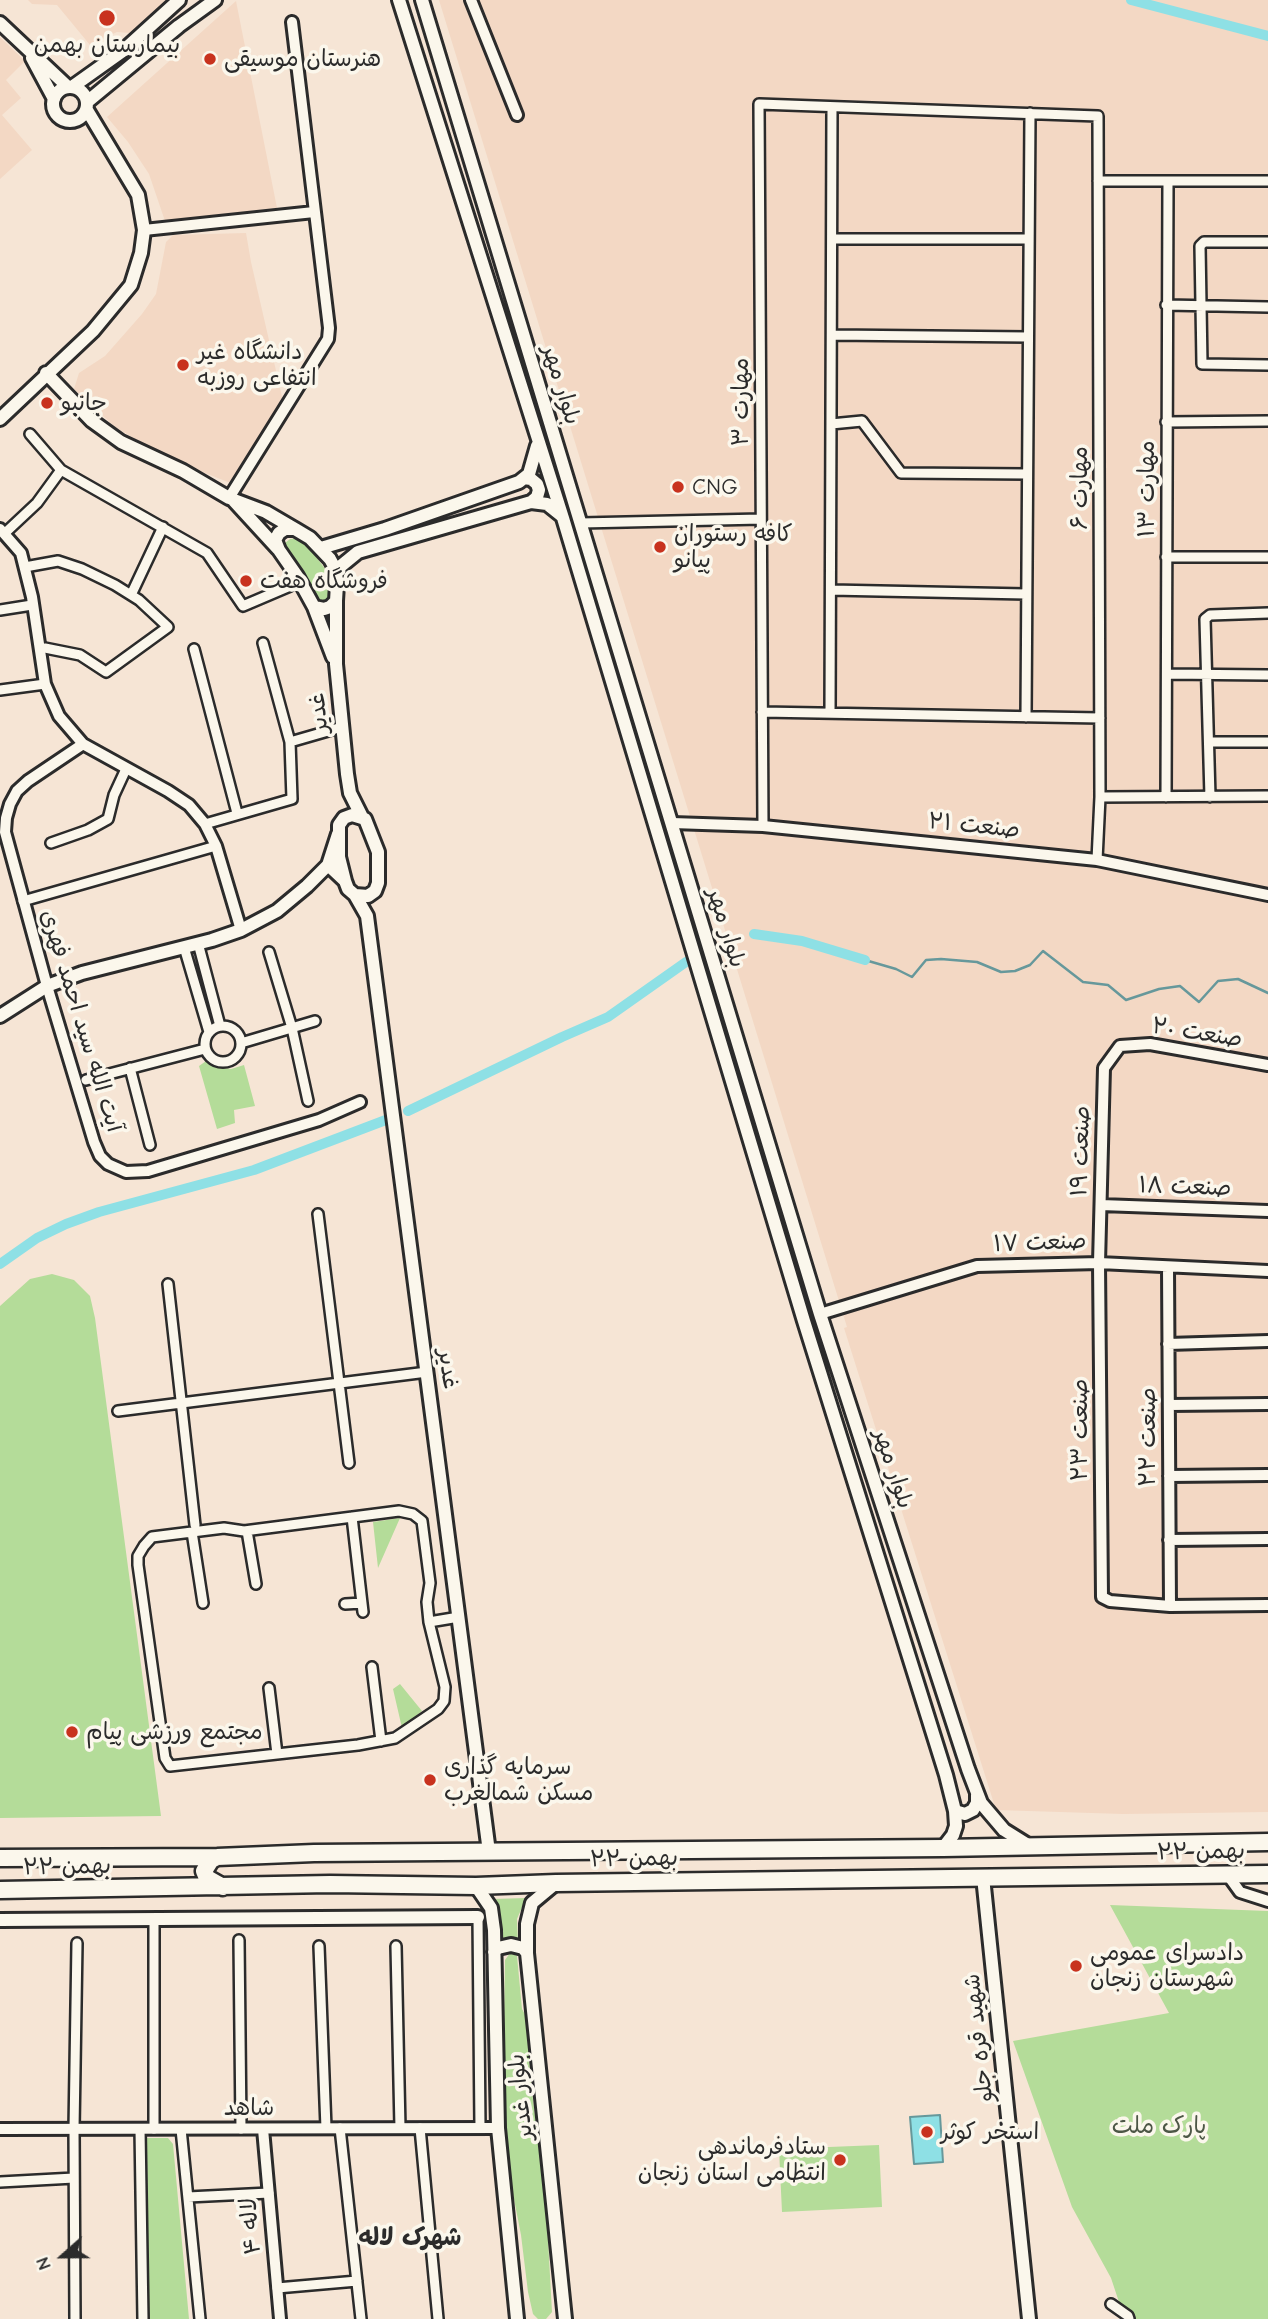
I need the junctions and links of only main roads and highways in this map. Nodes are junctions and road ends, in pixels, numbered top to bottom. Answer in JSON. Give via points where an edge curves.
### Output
{"nodes":[{"id":1,"x":179,"y":0,"type":"edge"},
{"id":2,"x":215,"y":0,"type":"edge"},
{"id":3,"x":399,"y":0,"type":"edge"},
{"id":4,"x":422,"y":0,"type":"edge"},
{"id":5,"x":167,"y":9,"type":"junction"},
{"id":6,"x":0,"y":23,"type":"edge"},
{"id":7,"x":179,"y":26,"type":"junction"},
{"id":8,"x":26,"y":48,"type":"junction"},
{"id":9,"x":70,"y":87,"type":"junction"},
{"id":10,"x":54,"y":99,"type":"junction"},
{"id":11,"x":87,"y":106,"type":"junction"},
{"id":12,"x":71,"y":122,"type":"junction"},
{"id":13,"x":109,"y":149,"type":"junction"},
{"id":14,"x":512,"y":296,"type":"junction"},
{"id":15,"x":494,"y":302,"type":"junction"},
{"id":16,"x":46,"y":373,"type":"junction"},
{"id":17,"x":0,"y":419,"type":"edge"},
{"id":18,"x":538,"y":443,"type":"junction"},
{"id":19,"x":524,"y":478,"type":"junction"},
{"id":20,"x":232,"y":499,"type":"junction"},
{"id":21,"x":531,"y":502,"type":"junction"},
{"id":22,"x":563,"y":517,"type":"junction"},
{"id":23,"x":295,"y":529,"type":"junction"},
{"id":24,"x":321,"y":548,"type":"junction"},
{"id":25,"x":279,"y":550,"type":"junction"},
{"id":26,"x":336,"y":570,"type":"junction"},
{"id":27,"x":336,"y":601,"type":"junction"},
{"id":28,"x":314,"y":607,"type":"junction"},
{"id":29,"x":336,"y":664,"type":"junction"},
{"id":30,"x":350,"y":793,"type":"junction"},
{"id":31,"x":362,"y":817,"type":"junction"},
{"id":32,"x":344,"y":818,"type":"junction"},
{"id":33,"x":338,"y":834,"type":"junction"},
{"id":34,"x":328,"y":865,"type":"junction"},
{"id":35,"x":345,"y":881,"type":"junction"},
{"id":36,"x":372,"y":894,"type":"junction"},
{"id":37,"x":355,"y":895,"type":"junction"},
{"id":38,"x":367,"y":916,"type":"junction"},
{"id":39,"x":720,"y":981,"type":"junction"},
{"id":40,"x":703,"y":985,"type":"junction"},
{"id":41,"x":0,"y":1016,"type":"edge"},
{"id":42,"x":976,"y":1795,"type":"junction"},
{"id":43,"x":955,"y":1811,"type":"junction"},
{"id":44,"x":1268,"y":1842,"type":"edge"},
{"id":45,"x":1028,"y":1845,"type":"junction"},
{"id":46,"x":943,"y":1848,"type":"junction"},
{"id":47,"x":489,"y":1852,"type":"junction"},
{"id":48,"x":217,"y":1857,"type":"junction"},
{"id":49,"x":0,"y":1858,"type":"edge"},
{"id":50,"x":1268,"y":1874,"type":"edge"},
{"id":51,"x":983,"y":1877,"type":"junction"},
{"id":52,"x":556,"y":1883,"type":"junction"},
{"id":53,"x":476,"y":1886,"type":"junction"},
{"id":54,"x":225,"y":1887,"type":"junction"},
{"id":55,"x":0,"y":1890,"type":"edge"},
{"id":56,"x":478,"y":1917,"type":"road end"},
{"id":57,"x":0,"y":1920,"type":"edge"},
{"id":58,"x":494,"y":1952,"type":"junction"},
{"id":59,"x":527,"y":1953,"type":"junction"},
{"id":60,"x":563,"y":2305,"type":"junction"},
{"id":61,"x":519,"y":2316,"type":"edge"},
{"id":62,"x":554,"y":2319,"type":"edge"},
{"id":63,"x":565,"y":2319,"type":"edge"},
{"id":64,"x":1029,"y":2319,"type":"edge"}],
"edges":[{"from":1,"to":5,"type":"main road"},
{"from":2,"to":7,"type":"main road"},
{"from":3,"to":15,"type":"main road","name":"بلوار مهر"},
{"from":4,"to":14,"type":"main road","name":"بلوار مهر"},
{"from":5,"to":7,"type":"main road"},
{"from":5,"to":9,"type":"main road","via":[[124,50]]},
{"from":6,"to":8,"type":"main road"},
{"from":7,"to":11,"type":"main road"},
{"from":8,"to":9,"type":"main road"},
{"from":8,"to":10,"type":"main road"},
{"from":9,"to":10,"type":"main road","via":[[58,91]]},
{"from":9,"to":11,"type":"main road","via":[[83,92]]},
{"from":10,"to":12,"type":"main road","via":[[55,113]]},
{"from":11,"to":12,"type":"main road","via":[[82,117]]},
{"from":11,"to":13,"type":"main road"},
{"from":12,"to":13,"type":"main road"},
{"from":13,"to":16,"type":"main road","via":[[138,195],[144,230],[141,253],[131,285],[93,331]]},
{"from":14,"to":15,"type":"main road"},
{"from":14,"to":39,"type":"main road","name":"بلوار مهر"},
{"from":15,"to":18,"type":"main road","name":"بلوار مهر"},
{"from":16,"to":17,"type":"main road"},
{"from":16,"to":20,"type":"main road","via":[[92,421],[121,442]]},
{"from":18,"to":19,"type":"main road"},
{"from":18,"to":22,"type":"main road","name":"بلوار مهر"},
{"from":19,"to":21,"type":"main road","via":[[531,479],[539,490]]},
{"from":19,"to":24,"type":"main road"},
{"from":20,"to":23,"type":"main road"},
{"from":20,"to":25,"type":"main road"},
{"from":21,"to":22,"type":"main road","via":[[547,504]]},
{"from":21,"to":26,"type":"main road","via":[[358,552]]},
{"from":22,"to":40,"type":"main road","name":"بلوار مهر"},
{"from":23,"to":24,"type":"main road"},
{"from":23,"to":25,"type":"main road","via":[[279,533],[275,540]]},
{"from":24,"to":26,"type":"main road"},
{"from":25,"to":28,"type":"main road"},
{"from":26,"to":27,"type":"main road","name":"غدیر"},
{"from":27,"to":28,"type":"main road","via":[[324,609]]},
{"from":27,"to":29,"type":"main road","name":"غدیر"},
{"from":28,"to":29,"type":"main road"},
{"from":29,"to":30,"type":"main road","name":"غدیر"},
{"from":30,"to":31,"type":"main road","name":"غدیر"},
{"from":30,"to":32,"type":"main road"},
{"from":31,"to":32,"type":"main road"},
{"from":31,"to":36,"type":"main road","name":"غدیر","via":[[378,852],[378,883]]},
{"from":32,"to":33,"type":"main road"},
{"from":33,"to":34,"type":"main road"},
{"from":33,"to":35,"type":"main road"},
{"from":34,"to":35,"type":"main road"},
{"from":34,"to":41,"type":"main road","via":[[277,911],[241,930],[82,973],[47,986]]},
{"from":35,"to":37,"type":"main road","name":"غدیر"},
{"from":36,"to":37,"type":"main road"},
{"from":36,"to":38,"type":"main road","name":"غدیر"},
{"from":37,"to":38,"type":"main road","name":"غدیر"},
{"from":38,"to":47,"type":"main road","name":"غدیر"},
{"from":39,"to":40,"type":"main road"},
{"from":39,"to":42,"type":"main road","name":"بلوار مهر","via":[[820,1314]]},
{"from":40,"to":43,"type":"main road","name":"بلوار مهر"},
{"from":42,"to":43,"type":"main road","via":[[973,1811]]},
{"from":42,"to":45,"type":"main road","name":"بلوار مهر","via":[[1004,1830]]},
{"from":43,"to":46,"type":"main road","via":[[956,1826]]},
{"from":44,"to":45,"type":"highway","name":"۲۲ بهمن"},
{"from":45,"to":46,"type":"highway","name":"۲۲ بهمن"},
{"from":46,"to":47,"type":"highway","name":"۲۲ بهمن"},
{"from":47,"to":48,"type":"highway","name":"۲۲ بهمن"},
{"from":48,"to":49,"type":"highway","name":"۲۲ بهمن"},
{"from":48,"to":54,"type":"highway","via":[[205,1871],[207,1878]]},
{"from":50,"to":51,"type":"highway","name":"۲۲ بهمن"},
{"from":51,"to":52,"type":"highway","name":"۲۲ بهمن"},
{"from":51,"to":64,"type":"main road","name":"شهید قره جلو"},
{"from":52,"to":53,"type":"highway","name":"۲۲ بهمن"},
{"from":52,"to":59,"type":"main road","name":"بلوار غدیر","via":[[532,1903]]},
{"from":53,"to":54,"type":"highway","name":"۲۲ بهمن"},
{"from":53,"to":58,"type":"main road","name":"بلوار غدیر","via":[[491,1908]]},
{"from":54,"to":55,"type":"highway","name":"۲۲ بهمن"},
{"from":56,"to":57,"type":"main road"},
{"from":58,"to":59,"type":"main road","via":[[510,1945]]},
{"from":58,"to":61,"type":"main road","name":"بلوار غدیر","via":[[498,2128]]},
{"from":59,"to":60,"type":"main road","name":"بلوار غدیر"},
{"from":60,"to":62,"type":"main road"},
{"from":60,"to":63,"type":"main road","name":"بلوار غدیر"}]}
